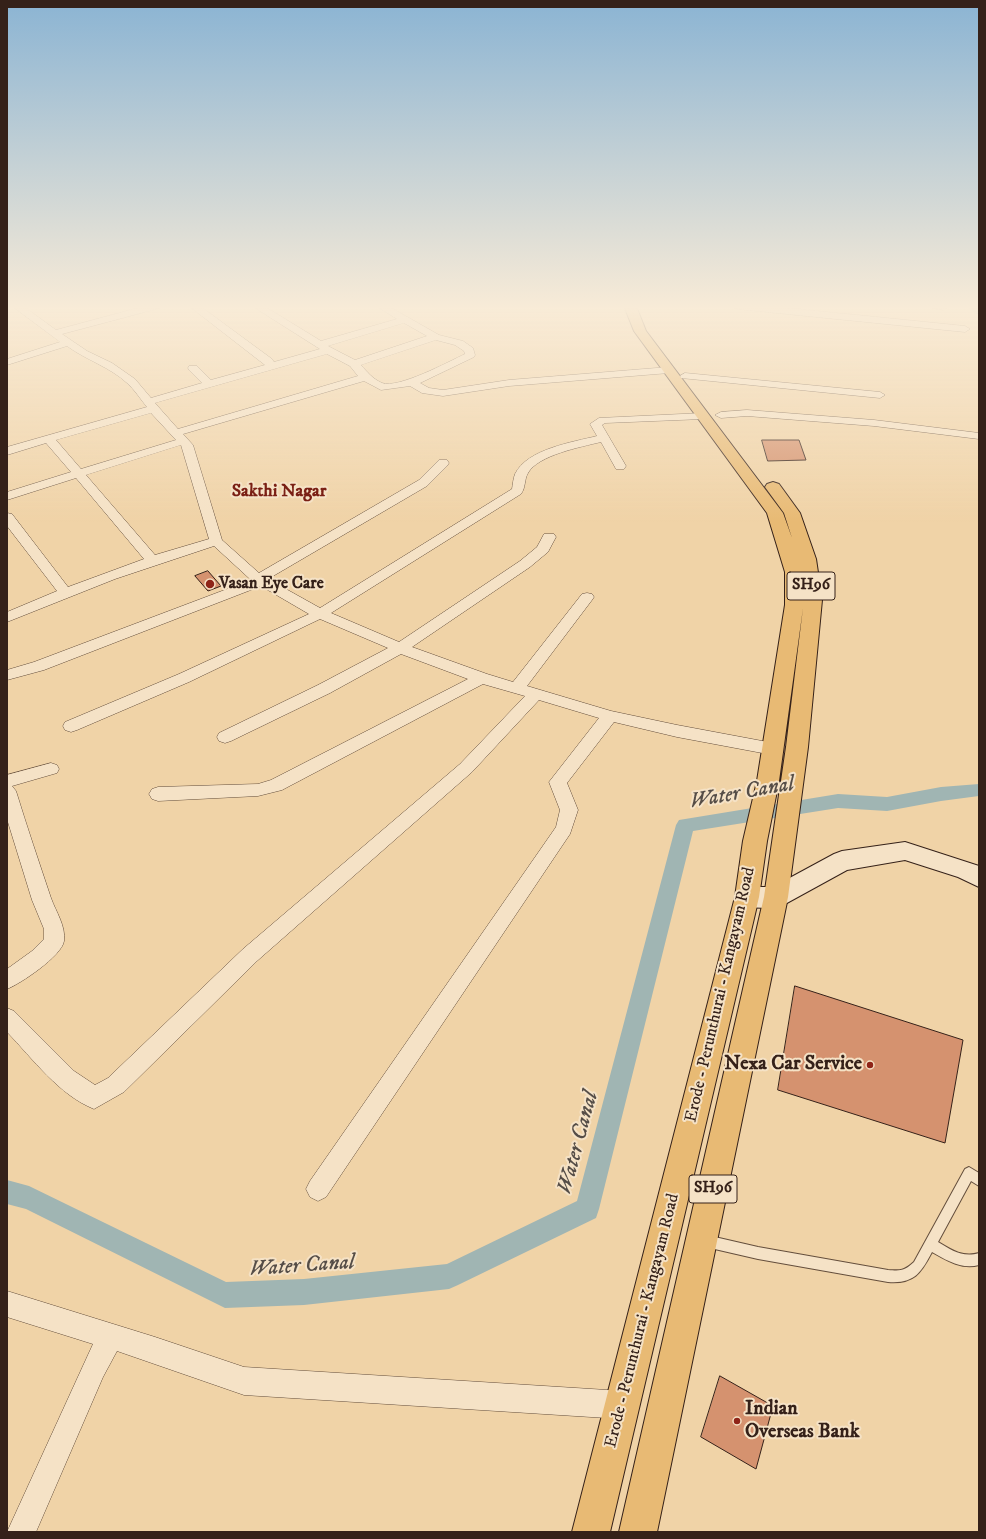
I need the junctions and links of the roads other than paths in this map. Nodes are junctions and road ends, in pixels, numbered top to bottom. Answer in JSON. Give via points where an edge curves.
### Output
{"nodes":[{"id":1,"x":126,"y":378,"type":"edge"},
{"id":2,"x":203,"y":378,"type":"edge"},
{"id":3,"x":235,"y":378,"type":"edge"},
{"id":4,"x":362,"y":378,"type":"edge"},
{"id":5,"x":366,"y":378,"type":"edge"},
{"id":6,"x":423,"y":378,"type":"edge"},
{"id":7,"x":579,"y":378,"type":"edge"},
{"id":8,"x":676,"y":378,"type":"edge"},
{"id":9,"x":686,"y":378,"type":"edge"},
{"id":10,"x":704,"y":378,"type":"edge"},
{"id":11,"x":412,"y":383,"type":"junction"},
{"id":12,"x":210,"y":385,"type":"junction"},
{"id":13,"x":880,"y":395,"type":"dead end"},
{"id":14,"x":151,"y":405,"type":"junction"},
{"id":15,"x":712,"y":416,"type":"junction"},
{"id":16,"x":979,"y":436,"type":"edge"},
{"id":17,"x":179,"y":437,"type":"junction"},
{"id":18,"x":604,"y":438,"type":"junction"},
{"id":19,"x":48,"y":439,"type":"junction"},
{"id":20,"x":7,"y":451,"type":"edge"},
{"id":21,"x":443,"y":463,"type":"dead end"},
{"id":22,"x":620,"y":466,"type":"dead end"},
{"id":23,"x":79,"y":474,"type":"junction"},
{"id":24,"x":7,"y":496,"type":"edge"},
{"id":25,"x":7,"y":517,"type":"edge"},
{"id":26,"x":787,"y":524,"type":"junction"},
{"id":27,"x":549,"y":537,"type":"dead end"},
{"id":28,"x":216,"y":541,"type":"junction"},
{"id":29,"x":152,"y":560,"type":"junction"},
{"id":30,"x":260,"y":580,"type":"junction"},
{"id":31,"x":66,"y":592,"type":"junction"},
{"id":32,"x":587,"y":597,"type":"dead end"},
{"id":33,"x":320,"y":614,"type":"junction"},
{"id":34,"x":7,"y":617,"type":"edge"},
{"id":35,"x":400,"y":648,"type":"junction"},
{"id":36,"x":8,"y":674,"type":"edge"},
{"id":37,"x":482,"y":678,"type":"junction"},
{"id":38,"x":517,"y":688,"type":"junction"},
{"id":39,"x":536,"y":694,"type":"junction"},
{"id":40,"x":610,"y":716,"type":"junction"},
{"id":41,"x":71,"y":726,"type":"dead end"},
{"id":42,"x":225,"y":737,"type":"dead end"},
{"id":43,"x":773,"y":750,"type":"junction"},
{"id":44,"x":51,"y":769,"type":"dead end"},
{"id":45,"x":7,"y":782,"type":"edge"},
{"id":46,"x":7,"y":791,"type":"edge"},
{"id":47,"x":158,"y":794,"type":"dead end"},
{"id":48,"x":769,"y":844,"type":"junction"},
{"id":49,"x":979,"y":877,"type":"edge"},
{"id":50,"x":762,"y":897,"type":"junction"},
{"id":51,"x":7,"y":980,"type":"edge"},
{"id":52,"x":7,"y":1018,"type":"edge"},
{"id":53,"x":979,"y":1180,"type":"edge"},
{"id":54,"x":318,"y":1189,"type":"dead end"},
{"id":55,"x":702,"y":1239,"type":"junction"},
{"id":56,"x":930,"y":1244,"type":"junction"},
{"id":57,"x":979,"y":1259,"type":"edge"},
{"id":58,"x":7,"y":1304,"type":"edge"},
{"id":59,"x":111,"y":1336,"type":"junction"},
{"id":60,"x":623,"y":1405,"type":"junction"},
{"id":61,"x":21,"y":1532,"type":"edge"},
{"id":62,"x":591,"y":1532,"type":"edge"},
{"id":63,"x":638,"y":1532,"type":"edge"}],
"edges":[{"from":1,"to":14,"type":"street"},
{"from":2,"to":12,"type":"street"},
{"from":3,"to":12,"type":"street"},
{"from":4,"to":17,"type":"street"},
{"from":5,"to":11,"type":"street","via":[[381,387]]},
{"from":6,"to":11,"type":"street"},
{"from":7,"to":11,"type":"street","via":[[443,393],[426,391]]},
{"from":8,"to":15,"type":"main road","name":"Erode - Perunthurai - Kangayam Road","number":"SH96"},
{"from":9,"to":15,"type":"main road","name":"Erode - Perunthurai - Kangayam Road","number":"SH96"},
{"from":10,"to":13,"type":"street"},
{"from":12,"to":14,"type":"street"},
{"from":14,"to":17,"type":"street"},
{"from":14,"to":19,"type":"street"},
{"from":15,"to":16,"type":"street","via":[[747,413],[874,423]]},
{"from":15,"to":18,"type":"street","via":[[603,420],[596,424]]},
{"from":15,"to":26,"type":"main road","name":"Erode - Perunthurai - Kangayam Road","number":"SH96","via":[[739,444],[792,513]]},
{"from":17,"to":23,"type":"street"},
{"from":17,"to":28,"type":"street","via":[[187,445]]},
{"from":18,"to":22,"type":"street"},
{"from":18,"to":33,"type":"street","via":[[552,452],[531,464],[522,473],[517,491]]},
{"from":19,"to":20,"type":"street"},
{"from":19,"to":23,"type":"street"},
{"from":21,"to":30,"type":"street","via":[[423,483]]},
{"from":23,"to":24,"type":"street"},
{"from":23,"to":29,"type":"street"},
{"from":25,"to":31,"type":"street"},
{"from":26,"to":43,"type":"main road","name":"Erode - Perunthurai - Kangayam Road","number":"SH96","via":[[794,572],[794,605]]},
{"from":26,"to":48,"type":"main road","name":"Erode - Perunthurai - Kangayam Road","number":"SH96","via":[[807,559],[812,600],[792,782]]},
{"from":27,"to":35,"type":"street","via":[[543,549],[525,564]]},
{"from":28,"to":29,"type":"street"},
{"from":28,"to":30,"type":"street"},
{"from":29,"to":31,"type":"street"},
{"from":30,"to":33,"type":"street"},
{"from":30,"to":36,"type":"street","via":[[39,666]]},
{"from":31,"to":34,"type":"street"},
{"from":32,"to":38,"type":"street"},
{"from":33,"to":35,"type":"street"},
{"from":33,"to":41,"type":"street","via":[[184,678]]},
{"from":35,"to":37,"type":"street"},
{"from":35,"to":42,"type":"street","via":[[324,689]]},
{"from":37,"to":38,"type":"street"},
{"from":37,"to":47,"type":"street","via":[[276,785],[258,790]]},
{"from":38,"to":39,"type":"street"},
{"from":39,"to":40,"type":"street"},
{"from":39,"to":52,"type":"street","via":[[466,768],[250,955],[116,1085],[94,1098],[66,1078]]},
{"from":40,"to":43,"type":"street"},
{"from":40,"to":54,"type":"street","via":[[558,782],[568,810],[564,829]]},
{"from":43,"to":48,"type":"main road","name":"Erode - Perunthurai - Kangayam Road","number":"SH96","via":[[768,781]]},
{"from":44,"to":45,"type":"street"},
{"from":46,"to":51,"type":"street","via":[[42,900],[54,929],[54,942],[39,957]]},
{"from":48,"to":50,"type":"main road","name":"Erode - Perunthurai - Kangayam Road","number":"SH96"},
{"from":49,"to":50,"type":"street","via":[[966,870],[905,852],[842,861]]},
{"from":50,"to":55,"type":"main road","name":"Erode - Perunthurai - Kangayam Road","number":"SH96"},
{"from":50,"to":60,"type":"main road","name":"Erode - Perunthurai - Kangayam Road","number":"SH96"},
{"from":53,"to":56,"type":"lane","via":[[968,1172]]},
{"from":55,"to":56,"type":"lane","via":[[765,1255],[900,1277],[909,1274],[918,1266]]},
{"from":55,"to":63,"type":"main road","name":"Erode - Perunthurai - Kangayam Road","number":"SH96"},
{"from":56,"to":57,"type":"lane","via":[[964,1260]]},
{"from":58,"to":59,"type":"street"},
{"from":59,"to":60,"type":"street","via":[[244,1381]]},
{"from":59,"to":61,"type":"street","via":[[94,1368]]},
{"from":60,"to":62,"type":"main road","name":"Erode - Perunthurai - Kangayam Road","number":"SH96"}]}
